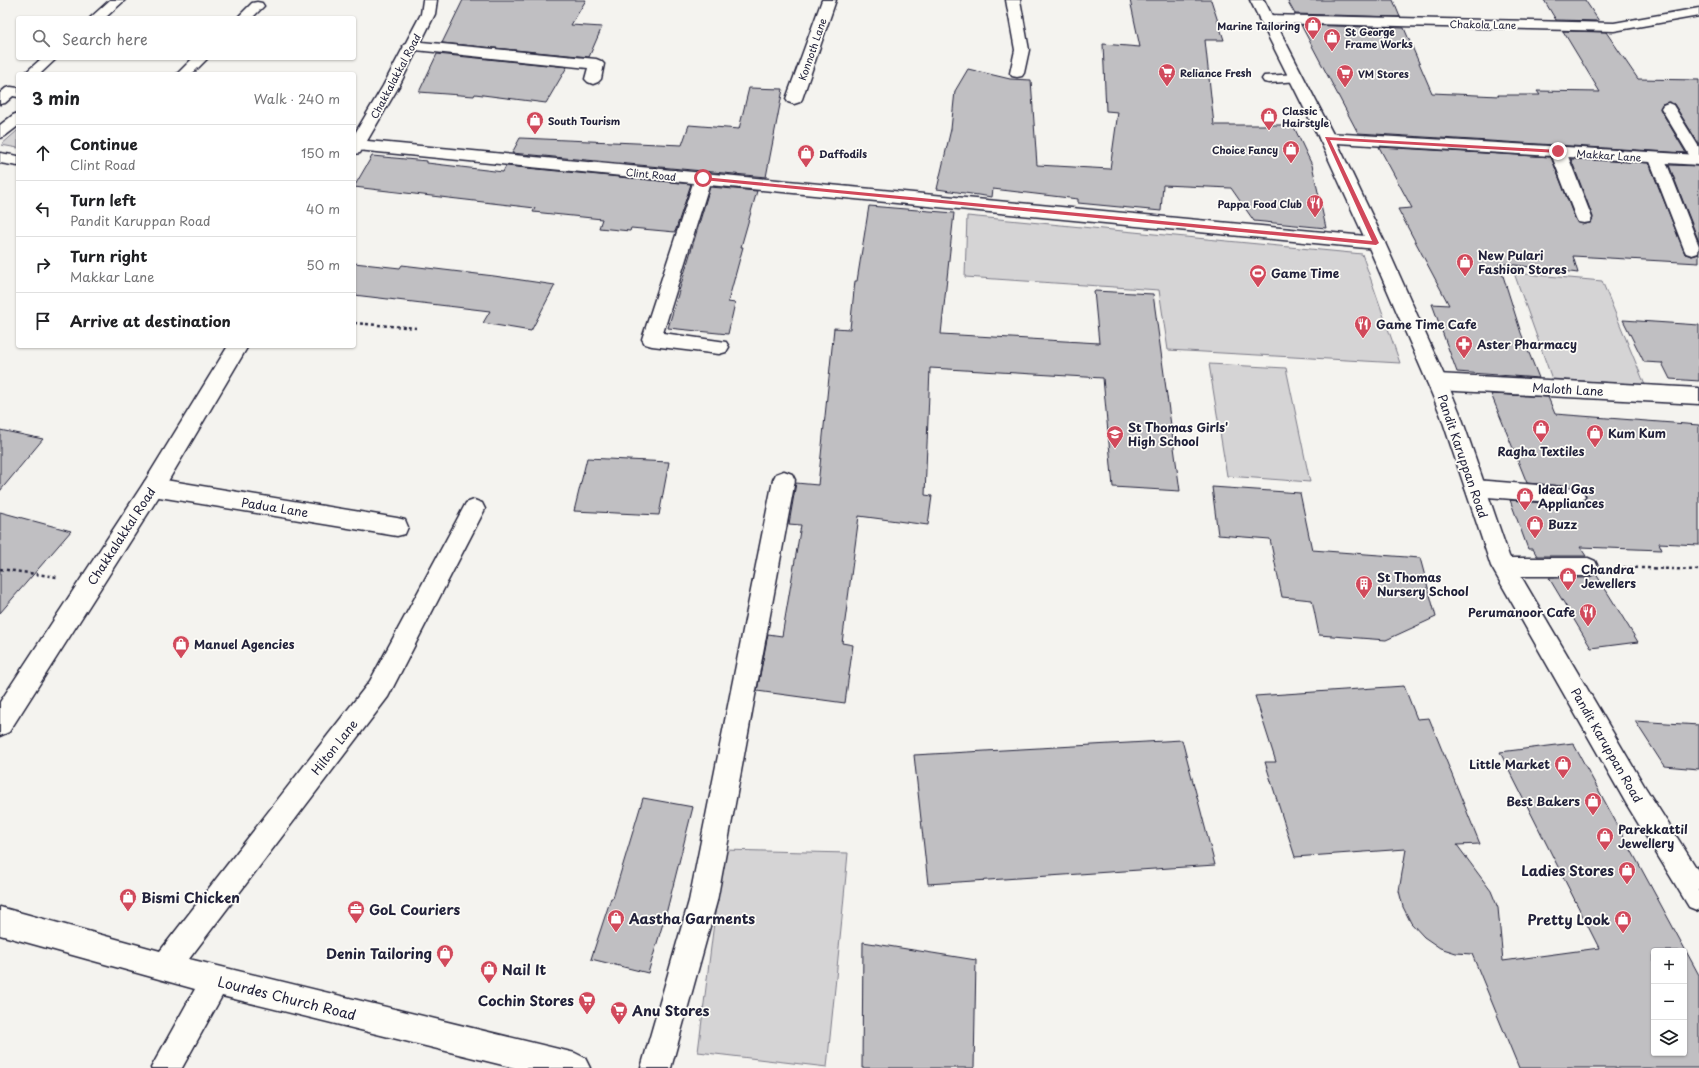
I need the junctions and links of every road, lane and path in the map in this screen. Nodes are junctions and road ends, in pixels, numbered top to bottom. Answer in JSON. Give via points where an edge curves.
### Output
{"nodes":[{"id":1,"x":118,"y":0,"type":"edge"},
{"id":2,"x":430,"y":0,"type":"edge"},
{"id":3,"x":829,"y":0,"type":"edge"},
{"id":4,"x":1013,"y":0,"type":"edge"},
{"id":5,"x":1257,"y":0,"type":"edge"},
{"id":6,"x":257,"y":6,"type":"dead end"},
{"id":7,"x":1699,"y":12,"type":"edge"},
{"id":8,"x":99,"y":16,"type":"edge"},
{"id":9,"x":246,"y":16,"type":"edge"},
{"id":10,"x":1266,"y":19,"type":"junction"},
{"id":11,"x":411,"y":46,"type":"junction"},
{"id":12,"x":48,"y":60,"type":"edge"},
{"id":13,"x":199,"y":60,"type":"edge"},
{"id":14,"x":33,"y":72,"type":"edge"},
{"id":15,"x":186,"y":72,"type":"edge"},
{"id":16,"x":1017,"y":73,"type":"dead end"},
{"id":17,"x":1270,"y":78,"type":"dead end"},
{"id":18,"x":1296,"y":78,"type":"junction"},
{"id":19,"x":593,"y":79,"type":"dead end"},
{"id":20,"x":794,"y":99,"type":"dead end"},
{"id":21,"x":1668,"y":108,"type":"dead end"},
{"id":22,"x":16,"y":120,"type":"edge"},
{"id":23,"x":0,"y":133,"type":"edge"},
{"id":24,"x":1327,"y":138,"type":"junction"},
{"id":25,"x":356,"y":145,"type":"edge"},
{"id":26,"x":356,"y":147,"type":"edge"},
{"id":27,"x":1558,"y":151,"type":"junction"},
{"id":28,"x":0,"y":158,"type":"edge"},
{"id":29,"x":1657,"y":158,"type":"junction"},
{"id":30,"x":1699,"y":160,"type":"edge"},
{"id":31,"x":16,"y":161,"type":"edge"},
{"id":32,"x":703,"y":178,"type":"junction"},
{"id":33,"x":1584,"y":218,"type":"dead end"},
{"id":34,"x":1376,"y":243,"type":"junction"},
{"id":35,"x":1692,"y":248,"type":"dead end"},
{"id":36,"x":356,"y":323,"type":"edge"},
{"id":37,"x":416,"y":328,"type":"dead end"},
{"id":38,"x":719,"y":347,"type":"dead end"},
{"id":39,"x":237,"y":348,"type":"edge"},
{"id":40,"x":1437,"y":382,"type":"junction"},
{"id":41,"x":1699,"y":396,"type":"edge"},
{"id":42,"x":784,"y":480,"type":"dead end"},
{"id":43,"x":153,"y":487,"type":"junction"},
{"id":44,"x":1475,"y":488,"type":"junction"},
{"id":45,"x":1574,"y":496,"type":"dead end"},
{"id":46,"x":474,"y":509,"type":"dead end"},
{"id":47,"x":397,"y":527,"type":"dead end"},
{"id":48,"x":1504,"y":567,"type":"junction"},
{"id":49,"x":1588,"y":567,"type":"joint"},
{"id":50,"x":0,"y":568,"type":"edge"},
{"id":51,"x":1699,"y":570,"type":"edge"},
{"id":52,"x":91,"y":582,"type":"junction"},
{"id":53,"x":0,"y":724,"type":"edge"},
{"id":54,"x":1699,"y":897,"type":"edge"},
{"id":55,"x":0,"y":921,"type":"edge"},
{"id":56,"x":166,"y":966,"type":"junction"},
{"id":57,"x":215,"y":980,"type":"junction"},
{"id":58,"x":166,"y":1068,"type":"edge"},
{"id":59,"x":575,"y":1068,"type":"edge"},
{"id":60,"x":656,"y":1068,"type":"edge"}],
"edges":[{"from":1,"to":8,"type":"lane"},
{"from":2,"to":11,"type":"street","name":"Chakkalakkal Road","via":[[428,14]]},
{"from":3,"to":20,"type":"street","name":"Konnoth Lane"},
{"from":4,"to":16,"type":"lane","via":[[1022,50]]},
{"from":5,"to":10,"type":"street","name":"Pandit Karuppan Road"},
{"from":6,"to":9,"type":"lane"},
{"from":7,"to":10,"type":"street","name":"Chakola Lane","via":[[1614,27]]},
{"from":10,"to":18,"type":"street","name":"Pandit Karuppan Road"},
{"from":11,"to":19,"type":"street","via":[[596,64]]},
{"from":11,"to":25,"type":"street","name":"Chakkalakkal Road"},
{"from":12,"to":14,"type":"lane"},
{"from":13,"to":15,"type":"lane"},
{"from":17,"to":18,"type":"lane"},
{"from":18,"to":24,"type":"street","name":"Pandit Karuppan Road"},
{"from":21,"to":30,"type":"lane"},
{"from":22,"to":23,"type":"lane"},
{"from":24,"to":27,"type":"street","name":"Makkar Lane"},
{"from":24,"to":34,"type":"street","name":"Pandit Karuppan Road"},
{"from":26,"to":32,"type":"street","name":"Clint Road"},
{"from":27,"to":29,"type":"street","name":"Makkar Lane"},
{"from":27,"to":33,"type":"lane"},
{"from":28,"to":31,"type":"lane"},
{"from":29,"to":30,"type":"street","name":"Makkar Lane"},
{"from":29,"to":35,"type":"lane"},
{"from":32,"to":34,"type":"street","name":"Clint Road"},
{"from":32,"to":38,"type":"street","via":[[652,339]]},
{"from":34,"to":40,"type":"street","name":"Pandit Karuppan Road"},
{"from":36,"to":37,"type":"path"},
{"from":39,"to":43,"type":"street","name":"Chakkalakkal Road"},
{"from":40,"to":41,"type":"street","name":"Maloth Lane"},
{"from":40,"to":44,"type":"street","name":"Pandit Karuppan Road"},
{"from":42,"to":60,"type":"street","via":[[703,901]]},
{"from":43,"to":47,"type":"street","name":"Padua Lane"},
{"from":43,"to":52,"type":"street","name":"Chakkalakkal Road"},
{"from":44,"to":45,"type":"lane"},
{"from":44,"to":48,"type":"street","name":"Pandit Karuppan Road"},
{"from":46,"to":56,"type":"street","name":"Hilton Lane","via":[[379,689]]},
{"from":48,"to":49,"type":"lane"},
{"from":48,"to":54,"type":"street","name":"Pandit Karuppan Road","via":[[1636,796]]},
{"from":49,"to":51,"type":"path"},
{"from":50,"to":52,"type":"path"},
{"from":52,"to":53,"type":"street","name":"Chakkalakkal Road"},
{"from":55,"to":56,"type":"street","name":"Lourdes Church Road"},
{"from":56,"to":57,"type":"street","name":"Lourdes Church Road"},
{"from":57,"to":58,"type":"street"},
{"from":57,"to":59,"type":"street","name":"Lourdes Church Road"}]}
